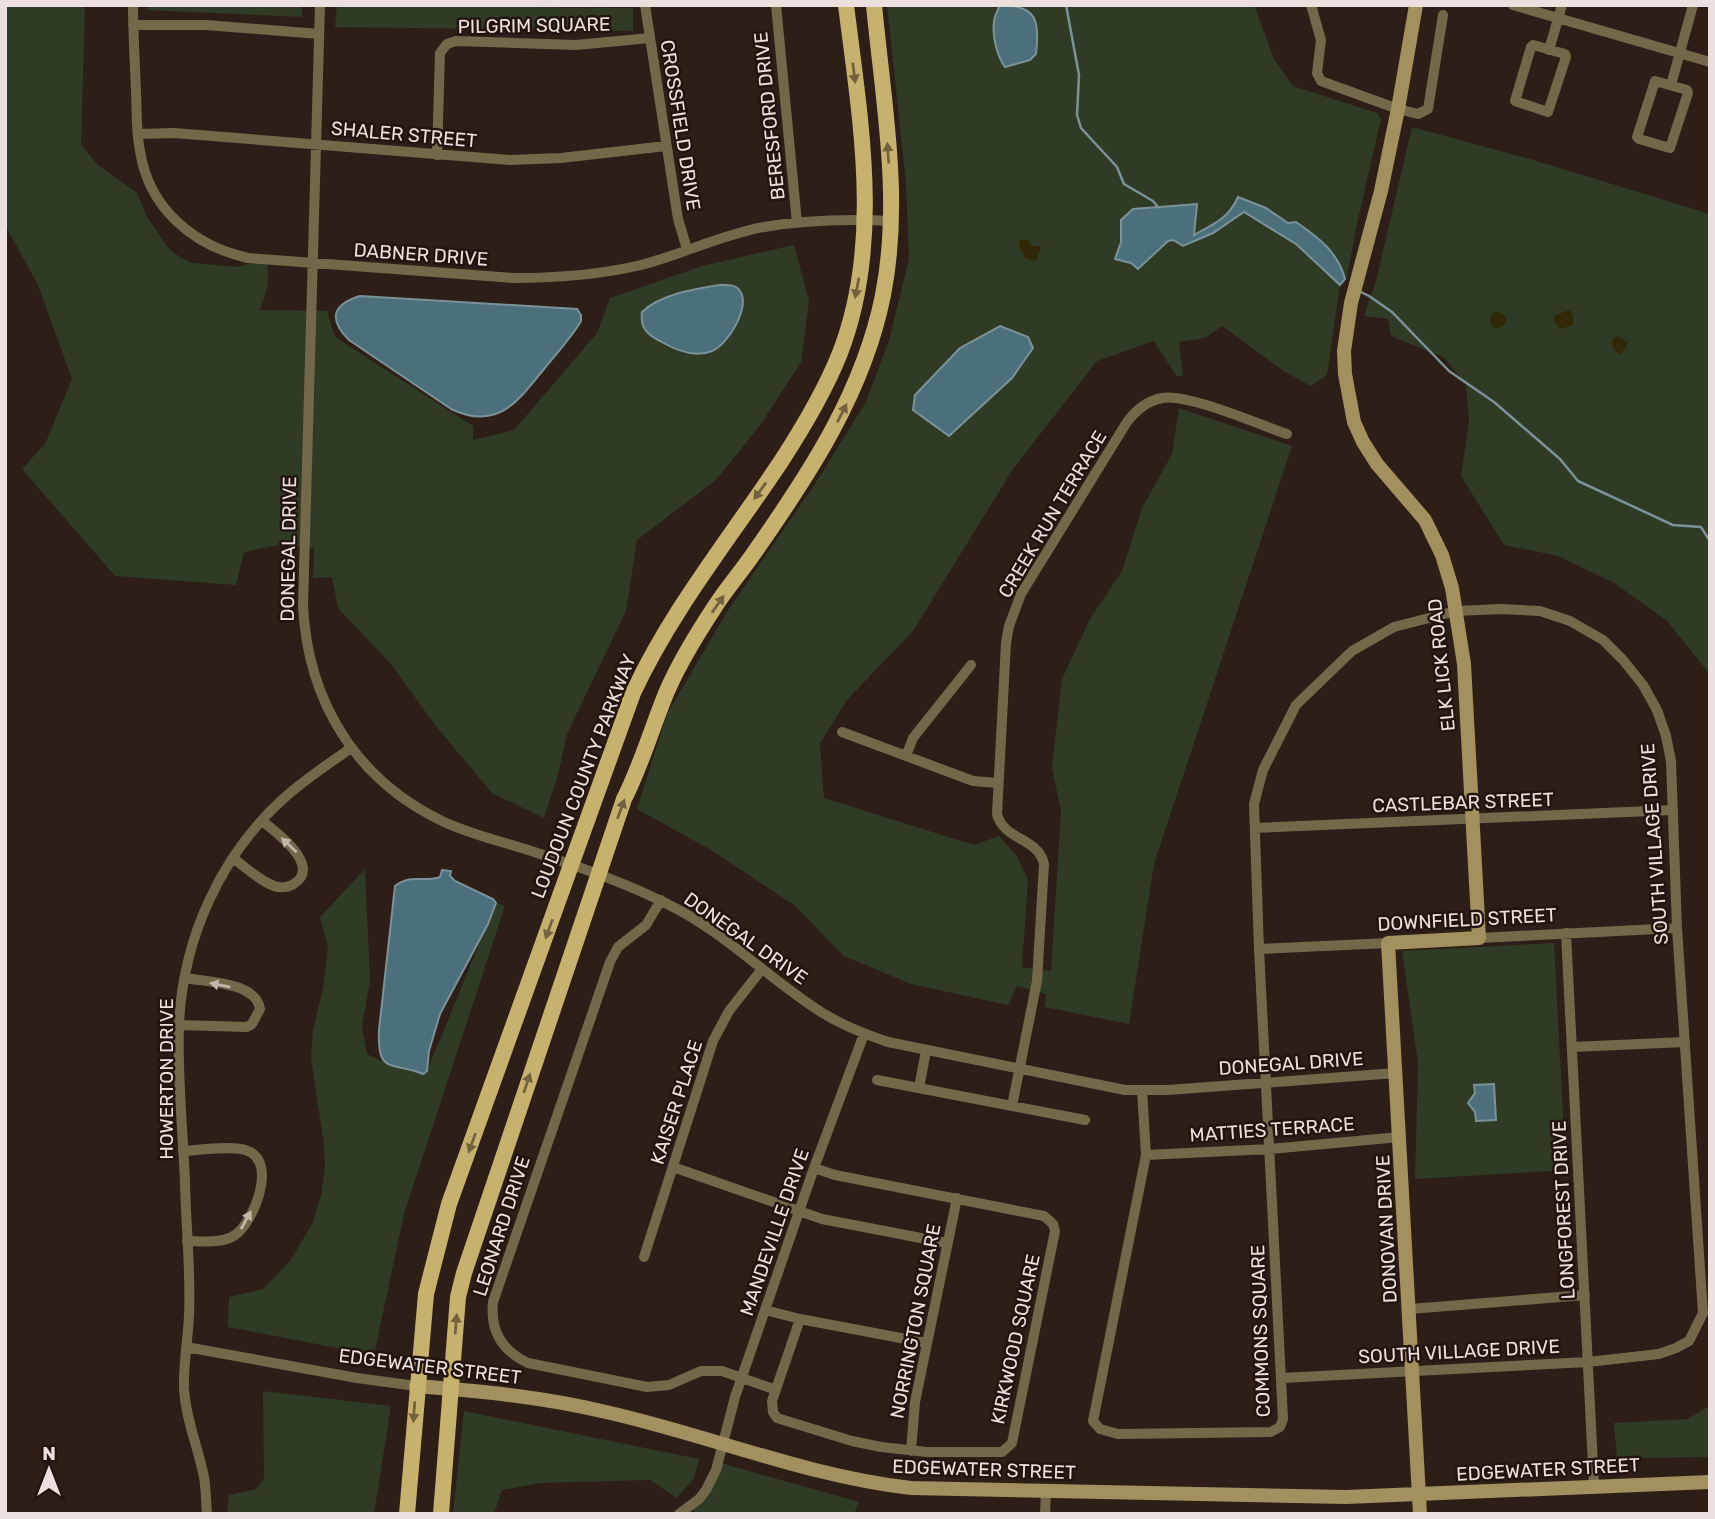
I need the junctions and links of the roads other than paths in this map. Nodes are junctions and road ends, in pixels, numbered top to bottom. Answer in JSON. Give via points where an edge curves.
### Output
{"nodes":[{"id":1,"x":133,"y":5,"type":"edge"},
{"id":2,"x":320,"y":5,"type":"edge"},
{"id":3,"x":645,"y":5,"type":"edge"},
{"id":4,"x":776,"y":5,"type":"edge"},
{"id":5,"x":846,"y":5,"type":"edge"},
{"id":6,"x":874,"y":5,"type":"edge"},
{"id":7,"x":1311,"y":5,"type":"edge"},
{"id":8,"x":1416,"y":5,"type":"edge"},
{"id":9,"x":1513,"y":5,"type":"edge"},
{"id":10,"x":1687,"y":5,"type":"edge"},
{"id":11,"x":1693,"y":6,"type":"edge"},
{"id":12,"x":1561,"y":11,"type":"edge"},
{"id":13,"x":1443,"y":15,"type":"dead end"},
{"id":14,"x":133,"y":25,"type":"junction"},
{"id":15,"x":319,"y":34,"type":"junction"},
{"id":16,"x":650,"y":38,"type":"junction"},
{"id":17,"x":1549,"y":50,"type":"junction"},
{"id":18,"x":1681,"y":53,"type":"junction"},
{"id":19,"x":1710,"y":62,"type":"edge"},
{"id":20,"x":1671,"y":85,"type":"junction"},
{"id":21,"x":1398,"y":109,"type":"junction"},
{"id":22,"x":138,"y":134,"type":"junction"},
{"id":23,"x":316,"y":144,"type":"junction"},
{"id":24,"x":666,"y":146,"type":"junction"},
{"id":25,"x":437,"y":155,"type":"junction"},
{"id":26,"x":864,"y":220,"type":"junction"},
{"id":27,"x":892,"y":221,"type":"junction"},
{"id":28,"x":797,"y":223,"type":"junction"},
{"id":29,"x":687,"y":250,"type":"junction"},
{"id":30,"x":312,"y":263,"type":"junction"},
{"id":31,"x":1287,"y":434,"type":"dead end"},
{"id":32,"x":1456,"y":611,"type":"junction"},
{"id":33,"x":971,"y":665,"type":"dead end"},
{"id":34,"x":842,"y":732,"type":"dead end"},
{"id":35,"x":351,"y":748,"type":"junction"},
{"id":36,"x":906,"y":756,"type":"junction"},
{"id":37,"x":998,"y":783,"type":"junction"},
{"id":38,"x":1673,"y":810,"type":"junction"},
{"id":39,"x":1472,"y":819,"type":"junction"},
{"id":40,"x":262,"y":821,"type":"junction"},
{"id":41,"x":1255,"y":828,"type":"junction"},
{"id":42,"x":233,"y":858,"type":"junction"},
{"id":43,"x":572,"y":864,"type":"junction"},
{"id":44,"x":599,"y":873,"type":"junction"},
{"id":45,"x":661,"y":900,"type":"junction"},
{"id":46,"x":1677,"y":928,"type":"junction"},
{"id":47,"x":1566,"y":933,"type":"junction"},
{"id":48,"x":1479,"y":938,"type":"junction"},
{"id":49,"x":1388,"y":943,"type":"junction"},
{"id":50,"x":1259,"y":949,"type":"junction"},
{"id":51,"x":762,"y":969,"type":"junction"},
{"id":52,"x":185,"y":978,"type":"junction"},
{"id":53,"x":179,"y":1025,"type":"junction"},
{"id":54,"x":864,"y":1034,"type":"junction"},
{"id":55,"x":1685,"y":1042,"type":"junction"},
{"id":56,"x":1572,"y":1047,"type":"junction"},
{"id":57,"x":926,"y":1051,"type":"junction"},
{"id":58,"x":1019,"y":1069,"type":"junction"},
{"id":59,"x":1396,"y":1073,"type":"junction"},
{"id":60,"x":877,"y":1080,"type":"dead end"},
{"id":61,"x":1266,"y":1083,"type":"junction"},
{"id":62,"x":919,"y":1088,"type":"junction"},
{"id":63,"x":1142,"y":1090,"type":"junction"},
{"id":64,"x":1012,"y":1106,"type":"junction"},
{"id":65,"x":1085,"y":1120,"type":"dead end"},
{"id":66,"x":1399,"y":1137,"type":"junction"},
{"id":67,"x":1270,"y":1149,"type":"junction"},
{"id":68,"x":183,"y":1151,"type":"junction"},
{"id":69,"x":1146,"y":1155,"type":"junction"},
{"id":70,"x":673,"y":1167,"type":"junction"},
{"id":71,"x":814,"y":1168,"type":"junction"},
{"id":72,"x":957,"y":1198,"type":"junction"},
{"id":73,"x":799,"y":1211,"type":"junction"},
{"id":74,"x":187,"y":1241,"type":"junction"},
{"id":75,"x":947,"y":1244,"type":"junction"},
{"id":76,"x":643,"y":1257,"type":"dead end"},
{"id":77,"x":1585,"y":1295,"type":"junction"},
{"id":78,"x":1410,"y":1309,"type":"junction"},
{"id":79,"x":765,"y":1310,"type":"junction"},
{"id":80,"x":800,"y":1319,"type":"junction"},
{"id":81,"x":927,"y":1343,"type":"junction"},
{"id":82,"x":187,"y":1347,"type":"junction"},
{"id":83,"x":1588,"y":1362,"type":"junction"},
{"id":84,"x":1413,"y":1371,"type":"junction"},
{"id":85,"x":742,"y":1378,"type":"junction"},
{"id":86,"x":1282,"y":1378,"type":"junction"},
{"id":87,"x":416,"y":1386,"type":"junction"},
{"id":88,"x":451,"y":1389,"type":"junction"},
{"id":89,"x":776,"y":1390,"type":"junction"},
{"id":90,"x":721,"y":1443,"type":"junction"},
{"id":91,"x":911,"y":1451,"type":"junction"},
{"id":92,"x":1710,"y":1482,"type":"edge"},
{"id":93,"x":1594,"y":1486,"type":"junction"},
{"id":94,"x":1046,"y":1492,"type":"junction"},
{"id":95,"x":1419,"y":1494,"type":"junction"},
{"id":96,"x":207,"y":1514,"type":"edge"},
{"id":97,"x":407,"y":1514,"type":"edge"},
{"id":98,"x":441,"y":1514,"type":"edge"},
{"id":99,"x":678,"y":1514,"type":"edge"},
{"id":100,"x":1045,"y":1514,"type":"edge"},
{"id":101,"x":1420,"y":1514,"type":"edge"}],
"edges":[{"from":1,"to":14,"type":"street","name":"DABNER DRIVE"},
{"from":2,"to":15,"type":"street","name":"DONEGAL DRIVE"},
{"from":3,"to":16,"type":"street","name":"CROSSFIELD DRIVE"},
{"from":4,"to":28,"type":"street","name":"BERESFORD DRIVE"},
{"from":5,"to":26,"type":"main road","name":"LOUDOUN COUNTY PARKWAY","one_way":true},
{"from":27,"to":6,"type":"main road","one_way":true},
{"from":7,"to":21,"type":"street","via":[[1321,40],[1317,73],[1321,81]]},
{"from":8,"to":21,"type":"street","name":"ELK LICK ROAD"},
{"from":9,"to":12,"type":"street"},
{"from":10,"to":11,"type":"street"},
{"from":11,"to":18,"type":"street"},
{"from":12,"to":17,"type":"street"},
{"from":12,"to":18,"type":"street"},
{"from":13,"to":21,"type":"street","via":[[1427,109],[1418,114]]},
{"from":14,"to":15,"type":"street","via":[[206,25]]},
{"from":14,"to":22,"type":"street","name":"DABNER DRIVE"},
{"from":15,"to":23,"type":"street","name":"DONEGAL DRIVE"},
{"from":16,"to":24,"type":"street","name":"CROSSFIELD DRIVE"},
{"from":16,"to":25,"type":"street","name":"PILGRIM SQUARE","via":[[576,45],[447,44],[440,53]]},
{"from":17,"to":17,"type":"street","via":[[1531,47],[1515,101],[1548,112],[1566,57]]},
{"from":18,"to":19,"type":"street"},
{"from":18,"to":20,"type":"street"},
{"from":20,"to":20,"type":"street","via":[[1653,83],[1637,137],[1670,148],[1688,93]]},
{"from":21,"to":32,"type":"street","name":"ELK LICK ROAD","via":[[1351,303],[1345,374],[1354,422],[1377,464],[1425,520],[1448,572]]},
{"from":22,"to":23,"type":"street","name":"SHALER STREET"},
{"from":22,"to":30,"type":"street","name":"DABNER DRIVE","via":[[151,187],[182,228],[230,254]]},
{"from":23,"to":25,"type":"street","name":"SHALER STREET"},
{"from":23,"to":30,"type":"street","name":"DONEGAL DRIVE"},
{"from":24,"to":25,"type":"street","name":"SHALER STREET","via":[[538,160]]},
{"from":24,"to":29,"type":"street","name":"CROSSFIELD DRIVE"},
{"from":26,"to":27,"type":"street","name":"DABNER DRIVE"},
{"from":26,"to":28,"type":"street","name":"DABNER DRIVE"},
{"from":26,"to":43,"type":"main road","name":"LOUDOUN COUNTY PARKWAY","one_way":true,"via":[[856,294],[827,383],[781,461],[649,659]]},
{"from":44,"to":27,"type":"main road","one_way":true,"via":[[664,698],[685,656],[807,475],[850,396],[872,342],[884,293]]},
{"from":28,"to":29,"type":"street","name":"DABNER DRIVE","via":[[743,232]]},
{"from":29,"to":30,"type":"street","name":"DABNER DRIVE","via":[[641,265],[550,278]]},
{"from":30,"to":35,"type":"street","name":"DONEGAL DRIVE","via":[[304,633],[317,685]]},
{"from":31,"to":37,"type":"street","name":"CREEK RUN TERRACE","via":[[1184,398],[1150,401],[1134,413],[1014,610],[1006,643]]},
{"from":32,"to":38,"type":"street","name":"SOUTH VILLAGE DRIVE","via":[[1540,611],[1603,640],[1643,685],[1657,710],[1671,761]]},
{"from":32,"to":39,"type":"street","name":"ELK LICK ROAD","via":[[1464,664]]},
{"from":32,"to":41,"type":"street","name":"SOUTH VILLAGE DRIVE","via":[[1394,627],[1352,651],[1296,705],[1263,771],[1254,804]]},
{"from":33,"to":36,"type":"street","via":[[913,738]]},
{"from":34,"to":36,"type":"street"},
{"from":35,"to":40,"type":"street","name":"HOWERTON DRIVE","via":[[302,782]]},
{"from":35,"to":43,"type":"street","name":"DONEGAL DRIVE","via":[[383,782],[422,810],[468,831]]},
{"from":36,"to":37,"type":"street","via":[[973,781]]},
{"from":37,"to":58,"type":"street","name":"CREEK RUN TERRACE","via":[[999,821],[1009,834],[1038,850],[1044,864],[1037,981]]},
{"from":38,"to":39,"type":"street","name":"CASTLEBAR STREET"},
{"from":38,"to":46,"type":"street","name":"SOUTH VILLAGE DRIVE"},
{"from":39,"to":41,"type":"street","name":"CASTLEBAR STREET"},
{"from":39,"to":48,"type":"street","name":"ELK LICK ROAD"},
{"from":40,"to":42,"type":"street","name":"HOWERTON DRIVE"},
{"from":42,"to":40,"type":"street","one_way":true,"via":[[274,886],[297,882],[303,870],[298,853]]},
{"from":41,"to":50,"type":"street","name":"SOUTH VILLAGE DRIVE"},
{"from":42,"to":52,"type":"street","name":"HOWERTON DRIVE","via":[[207,905]]},
{"from":43,"to":44,"type":"street","name":"DONEGAL DRIVE"},
{"from":43,"to":87,"type":"main road","name":"LOUDOUN COUNTY PARKWAY","one_way":true,"via":[[449,1204],[425,1294]]},
{"from":44,"to":45,"type":"street","name":"DONEGAL DRIVE"},
{"from":88,"to":44,"type":"main road","one_way":true,"via":[[464,1273]]},
{"from":45,"to":51,"type":"street","name":"DONEGAL DRIVE"},
{"from":45,"to":85,"type":"street","name":"LEONARD DRIVE","via":[[646,925],[618,947],[610,962],[493,1302],[493,1324],[502,1345],[528,1363],[647,1387],[669,1385],[701,1371],[722,1371]]},
{"from":46,"to":47,"type":"street","name":"DOWNFIELD STREET"},
{"from":46,"to":55,"type":"street","name":"SOUTH VILLAGE DRIVE"},
{"from":47,"to":48,"type":"street","name":"DOWNFIELD STREET"},
{"from":47,"to":56,"type":"street","name":"LONGFOREST DRIVE"},
{"from":48,"to":49,"type":"street","name":"DOWNFIELD STREET"},
{"from":49,"to":50,"type":"street","name":"DOWNFIELD STREET"},
{"from":49,"to":59,"type":"street","name":"DONOVAN DRIVE"},
{"from":50,"to":61,"type":"street","name":"SOUTH VILLAGE DRIVE"},
{"from":51,"to":54,"type":"street","name":"DONEGAL DRIVE","via":[[812,1007]]},
{"from":51,"to":70,"type":"street","name":"KAISER PLACE","via":[[720,1025]]},
{"from":52,"to":53,"type":"street","name":"HOWERTON DRIVE"},
{"from":53,"to":52,"type":"street","one_way":true,"via":[[247,1027],[260,1009],[255,997],[244,989]]},
{"from":53,"to":68,"type":"street","name":"HOWERTON DRIVE"},
{"from":54,"to":57,"type":"street","name":"DONEGAL DRIVE"},
{"from":54,"to":71,"type":"street","name":"MANDEVILLE DRIVE"},
{"from":55,"to":56,"type":"street"},
{"from":55,"to":83,"type":"street","name":"SOUTH VILLAGE DRIVE","via":[[1703,1313],[1689,1341],[1676,1348]]},
{"from":56,"to":77,"type":"street","name":"LONGFOREST DRIVE"},
{"from":57,"to":58,"type":"street","name":"DONEGAL DRIVE"},
{"from":57,"to":62,"type":"street"},
{"from":58,"to":63,"type":"street","name":"DONEGAL DRIVE"},
{"from":58,"to":64,"type":"street"},
{"from":59,"to":61,"type":"street","name":"DONEGAL DRIVE"},
{"from":59,"to":66,"type":"street","name":"DONOVAN DRIVE"},
{"from":60,"to":62,"type":"street"},
{"from":61,"to":63,"type":"street","name":"DONEGAL DRIVE"},
{"from":61,"to":67,"type":"street","name":"COMMONS SQUARE"},
{"from":62,"to":64,"type":"street"},
{"from":63,"to":69,"type":"street","name":"COMMONS SQUARE"},
{"from":64,"to":65,"type":"street"},
{"from":66,"to":67,"type":"street","name":"MATTIES TERRACE"},
{"from":66,"to":78,"type":"street","name":"DONOVAN DRIVE"},
{"from":67,"to":69,"type":"street","name":"MATTIES TERRACE"},
{"from":67,"to":86,"type":"street","name":"COMMONS SQUARE"},
{"from":68,"to":74,"type":"street","name":"HOWERTON DRIVE"},
{"from":74,"to":68,"type":"street","one_way":true,"via":[[220,1241],[236,1235],[250,1214],[264,1172],[257,1157],[244,1150]]},
{"from":69,"to":86,"type":"street","name":"COMMONS SQUARE","via":[[1093,1421],[1100,1429],[1118,1434],[1271,1432],[1283,1419]]},
{"from":70,"to":73,"type":"street"},
{"from":70,"to":76,"type":"street","name":"KAISER PLACE"},
{"from":71,"to":72,"type":"street","name":"KIRKWOOD SQUARE"},
{"from":71,"to":73,"type":"street","name":"MANDEVILLE DRIVE"},
{"from":72,"to":75,"type":"street","name":"NORRINGTON SQUARE"},
{"from":72,"to":91,"type":"street","name":"KIRKWOOD SQUARE","via":[[1044,1216],[1054,1224],[1055,1236],[1008,1449],[997,1454]]},
{"from":73,"to":75,"type":"street"},
{"from":73,"to":79,"type":"street","name":"MANDEVILLE DRIVE"},
{"from":74,"to":82,"type":"street","name":"HOWERTON DRIVE"},
{"from":75,"to":81,"type":"street","name":"NORRINGTON SQUARE"},
{"from":77,"to":78,"type":"street"},
{"from":77,"to":83,"type":"street","name":"LONGFOREST DRIVE"},
{"from":78,"to":84,"type":"street","name":"DONOVAN DRIVE"},
{"from":79,"to":80,"type":"street"},
{"from":79,"to":85,"type":"street","name":"MANDEVILLE DRIVE"},
{"from":80,"to":81,"type":"street"},
{"from":80,"to":89,"type":"street","name":"KIRKWOOD SQUARE"},
{"from":81,"to":91,"type":"street","name":"NORRINGTON SQUARE"},
{"from":82,"to":87,"type":"street","name":"EDGEWATER STREET"},
{"from":82,"to":96,"type":"street","name":"HOWERTON DRIVE","via":[[184,1388],[204,1478]]},
{"from":83,"to":84,"type":"street","name":"SOUTH VILLAGE DRIVE"},
{"from":83,"to":93,"type":"street","name":"LONGFOREST DRIVE"},
{"from":84,"to":86,"type":"street","name":"SOUTH VILLAGE DRIVE"},
{"from":84,"to":95,"type":"street","name":"DONOVAN DRIVE"},
{"from":85,"to":89,"type":"street","name":"LEONARD DRIVE"},
{"from":85,"to":90,"type":"street","name":"MANDEVILLE DRIVE"},
{"from":87,"to":88,"type":"street","name":"EDGEWATER STREET"},
{"from":87,"to":97,"type":"main road","name":"LOUDOUN COUNTY PARKWAY","one_way":true},
{"from":88,"to":90,"type":"street","name":"EDGEWATER STREET","via":[[558,1402]]},
{"from":88,"to":98,"type":"main road"},
{"from":89,"to":91,"type":"street","name":"KIRKWOOD SQUARE","via":[[771,1406],[782,1422]]},
{"from":90,"to":94,"type":"street","name":"EDGEWATER STREET","via":[[881,1485]]},
{"from":90,"to":99,"type":"street","name":"MANDEVILLE DRIVE","via":[[706,1490]]},
{"from":92,"to":93,"type":"street","name":"EDGEWATER STREET"},
{"from":93,"to":95,"type":"street","name":"EDGEWATER STREET"},
{"from":94,"to":95,"type":"street","name":"EDGEWATER STREET","via":[[1312,1497]]},
{"from":94,"to":100,"type":"street"},
{"from":95,"to":101,"type":"street","name":"DONOVAN DRIVE"}]}
